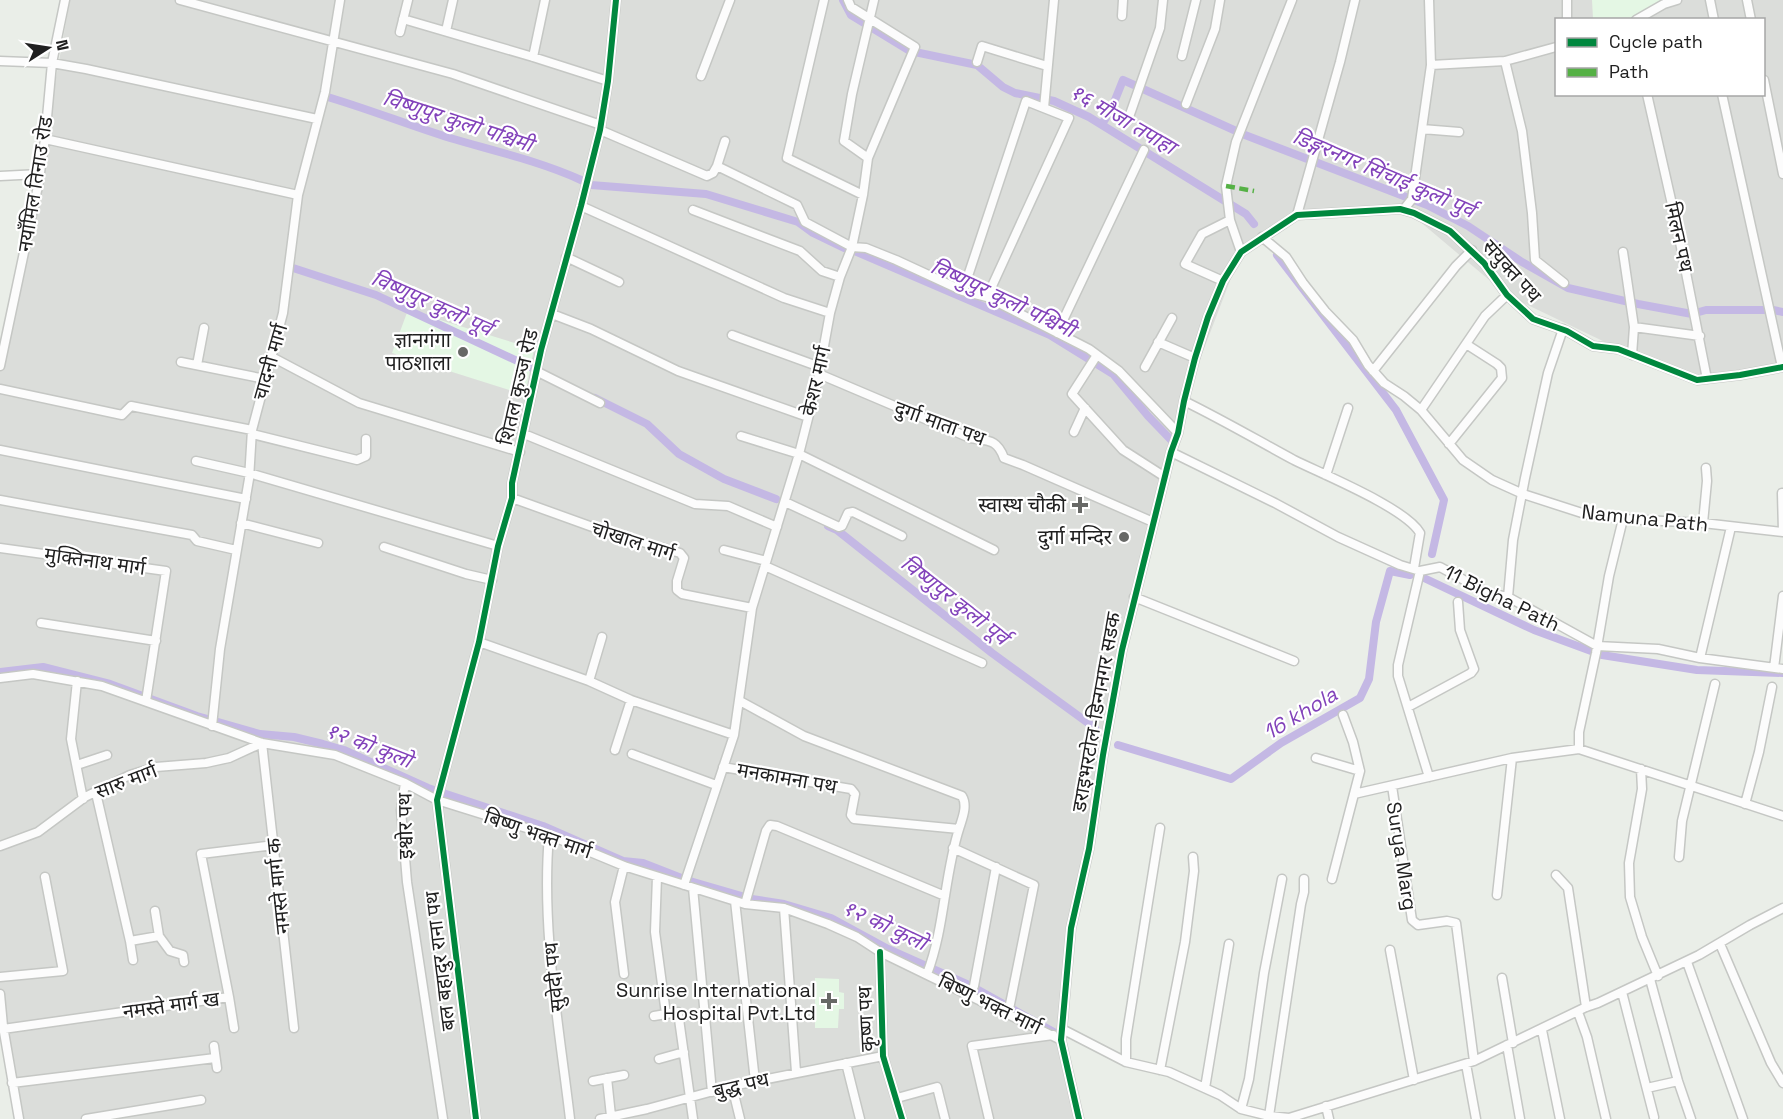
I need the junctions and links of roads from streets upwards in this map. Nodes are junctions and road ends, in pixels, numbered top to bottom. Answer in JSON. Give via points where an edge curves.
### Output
{"nodes":[{"id":1,"x":65,"y":0,"type":"edge"},
{"id":2,"x":180,"y":0,"type":"edge"},
{"id":3,"x":340,"y":0,"type":"edge"},
{"id":4,"x":408,"y":0,"type":"edge"},
{"id":5,"x":453,"y":0,"type":"edge"},
{"id":6,"x":545,"y":0,"type":"edge"},
{"id":7,"x":616,"y":0,"type":"edge"},
{"id":8,"x":730,"y":0,"type":"edge"},
{"id":9,"x":824,"y":0,"type":"edge"},
{"id":10,"x":848,"y":0,"type":"edge"},
{"id":11,"x":874,"y":0,"type":"edge"},
{"id":12,"x":1053,"y":0,"type":"edge"},
{"id":13,"x":1123,"y":0,"type":"edge"},
{"id":14,"x":1163,"y":0,"type":"edge"},
{"id":15,"x":1196,"y":0,"type":"edge"},
{"id":16,"x":1220,"y":0,"type":"edge"},
{"id":17,"x":1292,"y":0,"type":"edge"},
{"id":18,"x":1355,"y":0,"type":"edge"},
{"id":19,"x":1429,"y":0,"type":"edge"},
{"id":20,"x":1567,"y":0,"type":"edge"},
{"id":21,"x":1677,"y":0,"type":"edge"},
{"id":22,"x":1710,"y":0,"type":"edge"},
{"id":23,"x":1747,"y":0,"type":"edge"},
{"id":24,"x":1122,"y":16,"type":"dead end"},
{"id":25,"x":1567,"y":18,"type":"edge"},
{"id":26,"x":1640,"y":18,"type":"edge"},
{"id":27,"x":1714,"y":18,"type":"edge"},
{"id":28,"x":1751,"y":18,"type":"edge"},
{"id":29,"x":403,"y":19,"type":"junction"},
{"id":30,"x":869,"y":19,"type":"junction"},
{"id":31,"x":446,"y":31,"type":"junction"},
{"id":32,"x":400,"y":32,"type":"dead end"},
{"id":33,"x":332,"y":40,"type":"junction"},
{"id":34,"x":1555,"y":47,"type":"edge"},
{"id":35,"x":1182,"y":56,"type":"dead end"},
{"id":36,"x":533,"y":57,"type":"junction"},
{"id":37,"x":1505,"y":61,"type":"junction"},
{"id":38,"x":0,"y":62,"type":"edge"},
{"id":39,"x":977,"y":62,"type":"dead end"},
{"id":40,"x":52,"y":63,"type":"junction"},
{"id":41,"x":1431,"y":65,"type":"junction"},
{"id":42,"x":1047,"y":66,"type":"junction"},
{"id":43,"x":701,"y":76,"type":"dead end"},
{"id":44,"x":608,"y":81,"type":"junction"},
{"id":45,"x":1765,"y":85,"type":"edge"},
{"id":46,"x":1647,"y":96,"type":"edge"},
{"id":47,"x":1722,"y":96,"type":"edge"},
{"id":48,"x":1045,"y":100,"type":"junction"},
{"id":49,"x":1186,"y":104,"type":"dead end"},
{"id":50,"x":317,"y":119,"type":"junction"},
{"id":51,"x":1128,"y":120,"type":"dead end"},
{"id":52,"x":600,"y":128,"type":"junction"},
{"id":53,"x":1422,"y":129,"type":"junction"},
{"id":54,"x":1459,"y":132,"type":"dead end"},
{"id":55,"x":45,"y":139,"type":"junction"},
{"id":56,"x":725,"y":141,"type":"dead end"},
{"id":57,"x":1144,"y":150,"type":"dead end"},
{"id":58,"x":868,"y":158,"type":"junction"},
{"id":59,"x":717,"y":166,"type":"junction"},
{"id":60,"x":40,"y":174,"type":"junction"},
{"id":61,"x":1783,"y":174,"type":"edge"},
{"id":62,"x":0,"y":176,"type":"edge"},
{"id":63,"x":297,"y":195,"type":"junction"},
{"id":64,"x":863,"y":195,"type":"junction"},
{"id":65,"x":581,"y":206,"type":"junction"},
{"id":66,"x":1404,"y":209,"type":"junction"},
{"id":67,"x":693,"y":210,"type":"dead end"},
{"id":68,"x":1297,"y":215,"type":"junction"},
{"id":69,"x":1230,"y":220,"type":"junction"},
{"id":70,"x":1262,"y":237,"type":"junction"},
{"id":71,"x":852,"y":247,"type":"junction"},
{"id":72,"x":1472,"y":250,"type":"junction"},
{"id":73,"x":1241,"y":252,"type":"junction"},
{"id":74,"x":1623,"y":252,"type":"dead end"},
{"id":75,"x":566,"y":257,"type":"junction"},
{"id":76,"x":840,"y":277,"type":"junction"},
{"id":77,"x":1223,"y":281,"type":"junction"},
{"id":78,"x":619,"y":282,"type":"dead end"},
{"id":79,"x":1564,"y":283,"type":"dead end"},
{"id":80,"x":963,"y":291,"type":"junction"},
{"id":81,"x":1507,"y":295,"type":"junction"},
{"id":82,"x":987,"y":297,"type":"junction"},
{"id":83,"x":830,"y":313,"type":"junction"},
{"id":84,"x":552,"y":314,"type":"junction"},
{"id":85,"x":1172,"y":318,"type":"dead end"},
{"id":86,"x":1634,"y":327,"type":"junction"},
{"id":87,"x":204,"y":328,"type":"dead end"},
{"id":88,"x":1563,"y":329,"type":"junction"},
{"id":89,"x":1057,"y":333,"type":"junction"},
{"id":90,"x":1699,"y":333,"type":"junction"},
{"id":91,"x":732,"y":334,"type":"dead end"},
{"id":92,"x":1158,"y":342,"type":"junction"},
{"id":93,"x":1466,"y":344,"type":"junction"},
{"id":94,"x":1632,"y":355,"type":"junction"},
{"id":95,"x":272,"y":357,"type":"junction"},
{"id":96,"x":1196,"y":358,"type":"junction"},
{"id":97,"x":1093,"y":360,"type":"junction"},
{"id":98,"x":181,"y":362,"type":"dead end"},
{"id":99,"x":197,"y":365,"type":"junction"},
{"id":100,"x":0,"y":366,"type":"edge"},
{"id":101,"x":1145,"y":367,"type":"dead end"},
{"id":102,"x":1783,"y":367,"type":"edge"},
{"id":103,"x":819,"y":370,"type":"junction"},
{"id":104,"x":536,"y":371,"type":"junction"},
{"id":105,"x":1373,"y":371,"type":"junction"},
{"id":106,"x":265,"y":379,"type":"junction"},
{"id":107,"x":1707,"y":379,"type":"junction"},
{"id":108,"x":0,"y":389,"type":"edge"},
{"id":109,"x":1184,"y":401,"type":"junction"},
{"id":110,"x":600,"y":403,"type":"dead end"},
{"id":111,"x":1085,"y":408,"type":"junction"},
{"id":112,"x":1348,"y":408,"type":"dead end"},
{"id":113,"x":1421,"y":410,"type":"junction"},
{"id":114,"x":808,"y":417,"type":"junction"},
{"id":115,"x":252,"y":432,"type":"junction"},
{"id":116,"x":1074,"y":432,"type":"dead end"},
{"id":117,"x":1178,"y":433,"type":"junction"},
{"id":118,"x":524,"y":434,"type":"junction"},
{"id":119,"x":741,"y":436,"type":"dead end"},
{"id":120,"x":366,"y":439,"type":"dead end"},
{"id":121,"x":1449,"y":444,"type":"junction"},
{"id":122,"x":0,"y":450,"type":"edge"},
{"id":123,"x":520,"y":452,"type":"junction"},
{"id":124,"x":1171,"y":452,"type":"junction"},
{"id":125,"x":799,"y":454,"type":"junction"},
{"id":126,"x":196,"y":461,"type":"dead end"},
{"id":127,"x":1706,"y":468,"type":"dead end"},
{"id":128,"x":249,"y":473,"type":"junction"},
{"id":129,"x":1326,"y":475,"type":"junction"},
{"id":130,"x":1165,"y":477,"type":"junction"},
{"id":131,"x":1522,"y":494,"type":"junction"},
{"id":132,"x":1782,"y":494,"type":"edge"},
{"id":133,"x":512,"y":498,"type":"junction"},
{"id":134,"x":246,"y":499,"type":"junction"},
{"id":135,"x":0,"y":500,"type":"edge"},
{"id":136,"x":785,"y":502,"type":"junction"},
{"id":137,"x":1623,"y":519,"type":"junction"},
{"id":138,"x":1153,"y":522,"type":"junction"},
{"id":139,"x":241,"y":523,"type":"junction"},
{"id":140,"x":1703,"y":523,"type":"junction"},
{"id":141,"x":777,"y":527,"type":"junction"},
{"id":142,"x":1731,"y":527,"type":"junction"},
{"id":143,"x":1783,"y":532,"type":"edge"},
{"id":144,"x":902,"y":536,"type":"dead end"},
{"id":145,"x":318,"y":543,"type":"dead end"},
{"id":146,"x":498,"y":546,"type":"junction"},
{"id":147,"x":384,"y":547,"type":"dead end"},
{"id":148,"x":0,"y":548,"type":"edge"},
{"id":149,"x":236,"y":550,"type":"junction"},
{"id":150,"x":724,"y":550,"type":"dead end"},
{"id":151,"x":994,"y":550,"type":"dead end"},
{"id":152,"x":765,"y":564,"type":"junction"},
{"id":153,"x":1417,"y":569,"type":"junction"},
{"id":154,"x":492,"y":580,"type":"junction"},
{"id":155,"x":1783,"y":596,"type":"edge"},
{"id":156,"x":1134,"y":597,"type":"junction"},
{"id":157,"x":1508,"y":597,"type":"junction"},
{"id":158,"x":1458,"y":602,"type":"dead end"},
{"id":159,"x":752,"y":609,"type":"junction"},
{"id":160,"x":1781,"y":618,"type":"edge"},
{"id":161,"x":41,"y":623,"type":"dead end"},
{"id":162,"x":602,"y":637,"type":"dead end"},
{"id":163,"x":156,"y":641,"type":"junction"},
{"id":164,"x":479,"y":642,"type":"junction"},
{"id":165,"x":1597,"y":649,"type":"junction"},
{"id":166,"x":1700,"y":658,"type":"junction"},
{"id":167,"x":1294,"y":661,"type":"dead end"},
{"id":168,"x":982,"y":663,"type":"dead end"},
{"id":169,"x":1779,"y":668,"type":"edge"},
{"id":170,"x":0,"y":678,"type":"edge"},
{"id":171,"x":77,"y":681,"type":"junction"},
{"id":172,"x":590,"y":681,"type":"junction"},
{"id":173,"x":1715,"y":684,"type":"dead end"},
{"id":174,"x":1772,"y":687,"type":"dead end"},
{"id":175,"x":146,"y":698,"type":"junction"},
{"id":176,"x":631,"y":700,"type":"junction"},
{"id":177,"x":740,"y":701,"type":"junction"},
{"id":178,"x":1408,"y":707,"type":"junction"},
{"id":179,"x":1343,"y":715,"type":"dead end"},
{"id":180,"x":212,"y":722,"type":"junction"},
{"id":181,"x":734,"y":735,"type":"junction"},
{"id":182,"x":262,"y":743,"type":"junction"},
{"id":183,"x":1579,"y":749,"type":"junction"},
{"id":184,"x":615,"y":750,"type":"dead end"},
{"id":185,"x":632,"y":754,"type":"dead end"},
{"id":186,"x":107,"y":755,"type":"dead end"},
{"id":187,"x":1316,"y":758,"type":"dead end"},
{"id":188,"x":1512,"y":758,"type":"junction"},
{"id":189,"x":77,"y":765,"type":"junction"},
{"id":190,"x":723,"y":767,"type":"junction"},
{"id":191,"x":1641,"y":769,"type":"junction"},
{"id":192,"x":1360,"y":771,"type":"junction"},
{"id":193,"x":1429,"y":777,"type":"junction"},
{"id":194,"x":405,"y":783,"type":"junction"},
{"id":195,"x":717,"y":785,"type":"junction"},
{"id":196,"x":1392,"y":786,"type":"junction"},
{"id":197,"x":1689,"y":786,"type":"junction"},
{"id":198,"x":96,"y":793,"type":"junction"},
{"id":199,"x":1354,"y":794,"type":"junction"},
{"id":200,"x":83,"y":799,"type":"junction"},
{"id":201,"x":437,"y":800,"type":"junction"},
{"id":202,"x":1745,"y":804,"type":"junction"},
{"id":203,"x":1783,"y":816,"type":"edge"},
{"id":204,"x":1160,"y":828,"type":"dead end"},
{"id":205,"x":959,"y":829,"type":"junction"},
{"id":206,"x":549,"y":835,"type":"junction"},
{"id":207,"x":274,"y":845,"type":"junction"},
{"id":208,"x":0,"y":846,"type":"edge"},
{"id":209,"x":953,"y":848,"type":"junction"},
{"id":210,"x":1193,"y":857,"type":"dead end"},
{"id":211,"x":1679,"y":857,"type":"dead end"},
{"id":212,"x":624,"y":866,"type":"junction"},
{"id":213,"x":996,"y":867,"type":"junction"},
{"id":214,"x":1556,"y":875,"type":"dead end"},
{"id":215,"x":45,"y":877,"type":"dead end"},
{"id":216,"x":657,"y":877,"type":"junction"},
{"id":217,"x":1282,"y":879,"type":"dead end"},
{"id":218,"x":1304,"y":879,"type":"dead end"},
{"id":219,"x":1332,"y":879,"type":"dead end"},
{"id":220,"x":687,"y":883,"type":"junction"},
{"id":221,"x":1497,"y":895,"type":"dead end"},
{"id":222,"x":945,"y":896,"type":"junction"},
{"id":223,"x":735,"y":901,"type":"junction"},
{"id":224,"x":745,"y":904,"type":"junction"},
{"id":225,"x":784,"y":908,"type":"junction"},
{"id":226,"x":1783,"y":908,"type":"edge"},
{"id":227,"x":155,"y":911,"type":"dead end"},
{"id":228,"x":159,"y":936,"type":"junction"},
{"id":229,"x":130,"y":940,"type":"junction"},
{"id":230,"x":1229,"y":944,"type":"dead end"},
{"id":231,"x":1720,"y":944,"type":"junction"},
{"id":232,"x":1390,"y":950,"type":"dead end"},
{"id":233,"x":880,"y":952,"type":"junction"},
{"id":234,"x":133,"y":960,"type":"dead end"},
{"id":235,"x":184,"y":962,"type":"dead end"},
{"id":236,"x":1687,"y":962,"type":"junction"},
{"id":237,"x":929,"y":969,"type":"junction"},
{"id":238,"x":624,"y":974,"type":"dead end"},
{"id":239,"x":0,"y":977,"type":"edge"},
{"id":240,"x":1654,"y":977,"type":"junction"},
{"id":241,"x":1502,"y":978,"type":"dead end"},
{"id":242,"x":1622,"y":992,"type":"junction"},
{"id":243,"x":0,"y":994,"type":"edge"},
{"id":244,"x":969,"y":995,"type":"junction"},
{"id":245,"x":229,"y":997,"type":"junction"},
{"id":246,"x":1582,"y":1009,"type":"junction"},
{"id":247,"x":1010,"y":1010,"type":"junction"},
{"id":248,"x":666,"y":1014,"type":"junction"},
{"id":249,"x":654,"y":1016,"type":"dead end"},
{"id":250,"x":234,"y":1028,"type":"dead end"},
{"id":251,"x":294,"y":1028,"type":"dead end"},
{"id":252,"x":1062,"y":1029,"type":"junction"},
{"id":253,"x":1542,"y":1030,"type":"junction"},
{"id":254,"x":3,"y":1034,"type":"edge"},
{"id":255,"x":1057,"y":1037,"type":"junction"},
{"id":256,"x":1510,"y":1044,"type":"junction"},
{"id":257,"x":214,"y":1046,"type":"dead end"},
{"id":258,"x":684,"y":1052,"type":"junction"},
{"id":259,"x":883,"y":1056,"type":"junction"},
{"id":260,"x":215,"y":1058,"type":"junction"},
{"id":261,"x":659,"y":1059,"type":"dead end"},
{"id":262,"x":1126,"y":1062,"type":"junction"},
{"id":263,"x":846,"y":1063,"type":"junction"},
{"id":264,"x":1470,"y":1063,"type":"junction"},
{"id":265,"x":217,"y":1068,"type":"dead end"},
{"id":266,"x":1160,"y":1070,"type":"junction"},
{"id":267,"x":796,"y":1072,"type":"junction"},
{"id":268,"x":624,"y":1076,"type":"dead end"},
{"id":269,"x":607,"y":1078,"type":"junction"},
{"id":270,"x":1414,"y":1080,"type":"junction"},
{"id":271,"x":593,"y":1081,"type":"dead end"},
{"id":272,"x":755,"y":1081,"type":"junction"},
{"id":273,"x":1678,"y":1081,"type":"junction"},
{"id":274,"x":12,"y":1083,"type":"junction"},
{"id":275,"x":1783,"y":1083,"type":"edge"},
{"id":276,"x":732,"y":1086,"type":"junction"},
{"id":277,"x":1205,"y":1088,"type":"junction"},
{"id":278,"x":1647,"y":1088,"type":"junction"},
{"id":279,"x":712,"y":1092,"type":"junction"},
{"id":280,"x":690,"y":1096,"type":"junction"},
{"id":281,"x":897,"y":1098,"type":"junction"},
{"id":282,"x":201,"y":1100,"type":"dead end"},
{"id":283,"x":1326,"y":1106,"type":"junction"},
{"id":284,"x":1241,"y":1109,"type":"junction"},
{"id":285,"x":635,"y":1115,"type":"edge"},
{"id":286,"x":611,"y":1116,"type":"junction"},
{"id":287,"x":1256,"y":1116,"type":"edge"},
{"id":288,"x":1269,"y":1116,"type":"junction"},
{"id":289,"x":1654,"y":1117,"type":"dead end"},
{"id":290,"x":19,"y":1119,"type":"edge"},
{"id":291,"x":86,"y":1119,"type":"edge"},
{"id":292,"x":442,"y":1119,"type":"edge"},
{"id":293,"x":476,"y":1119,"type":"edge"},
{"id":294,"x":570,"y":1119,"type":"edge"},
{"id":295,"x":600,"y":1119,"type":"edge"},
{"id":296,"x":693,"y":1119,"type":"edge"},
{"id":297,"x":740,"y":1119,"type":"edge"},
{"id":298,"x":860,"y":1119,"type":"edge"},
{"id":299,"x":902,"y":1119,"type":"edge"},
{"id":300,"x":945,"y":1119,"type":"edge"},
{"id":301,"x":989,"y":1119,"type":"edge"},
{"id":302,"x":1079,"y":1119,"type":"edge"},
{"id":303,"x":1329,"y":1119,"type":"edge"},
{"id":304,"x":1476,"y":1119,"type":"edge"},
{"id":305,"x":1521,"y":1119,"type":"edge"},
{"id":306,"x":1560,"y":1119,"type":"edge"},
{"id":307,"x":1606,"y":1119,"type":"edge"},
{"id":308,"x":1691,"y":1119,"type":"edge"},
{"id":309,"x":1743,"y":1119,"type":"edge"}],
"edges":[{"from":1,"to":40,"type":"street","name":"नयाँमिल तिनाउ रोड"},
{"from":2,"to":33,"type":"street"},
{"from":3,"to":33,"type":"street","name":"चादनी मार्ग"},
{"from":4,"to":29,"type":"street"},
{"from":5,"to":31,"type":"street"},
{"from":6,"to":36,"type":"street"},
{"from":7,"to":44,"type":"street","name":"शितल कुञ्ज रोड"},
{"from":8,"to":43,"type":"street"},
{"from":9,"to":64,"type":"street","via":[[786,158]]},
{"from":10,"to":30,"type":"street","via":[[851,7]]},
{"from":11,"to":30,"type":"street"},
{"from":12,"to":42,"type":"street"},
{"from":13,"to":24,"type":"street"},
{"from":14,"to":51,"type":"street","via":[[1160,28]]},
{"from":15,"to":35,"type":"street"},
{"from":16,"to":49,"type":"street","via":[[1215,29]]},
{"from":17,"to":69,"type":"street","via":[[1236,142],[1226,186]]},
{"from":18,"to":68,"type":"street"},
{"from":19,"to":41,"type":"street"},
{"from":20,"to":25,"type":"street"},
{"from":21,"to":26,"type":"street"},
{"from":22,"to":27,"type":"street"},
{"from":23,"to":28,"type":"street"},
{"from":29,"to":31,"type":"street"},
{"from":29,"to":32,"type":"street"},
{"from":30,"to":58,"type":"street","via":[[844,141]]},
{"from":30,"to":58,"type":"street","name":"केशर मार्ग","via":[[915,47]]},
{"from":31,"to":36,"type":"street"},
{"from":33,"to":50,"type":"street","name":"चादनी मार्ग"},
{"from":33,"to":52,"type":"street","via":[[453,74]]},
{"from":34,"to":37,"type":"street"},
{"from":36,"to":44,"type":"street"},
{"from":37,"to":41,"type":"street"},
{"from":37,"to":79,"type":"street","via":[[1522,131],[1535,260]]},
{"from":38,"to":40,"type":"street"},
{"from":39,"to":42,"type":"street","via":[[982,46]]},
{"from":40,"to":50,"type":"street"},
{"from":40,"to":55,"type":"street","name":"नयाँमिल तिनाउ रोड"},
{"from":41,"to":53,"type":"street"},
{"from":42,"to":48,"type":"street"},
{"from":44,"to":52,"type":"street","name":"शितल कुञ्ज रोड"},
{"from":45,"to":61,"type":"street"},
{"from":46,"to":90,"type":"street","name":"मिलन पथ"},
{"from":47,"to":102,"type":"street"},
{"from":48,"to":80,"type":"street","via":[[1026,101]]},
{"from":48,"to":82,"type":"street","via":[[1069,118]]},
{"from":50,"to":63,"type":"street","name":"चादनी मार्ग"},
{"from":52,"to":59,"type":"street","via":[[707,176]]},
{"from":52,"to":65,"type":"street","name":"शितल कुञ्ज रोड"},
{"from":53,"to":54,"type":"street"},
{"from":53,"to":66,"type":"street","via":[[1412,199]]},
{"from":55,"to":60,"type":"street","name":"नयाँमिल तिनाउ रोड"},
{"from":55,"to":63,"type":"street"},
{"from":56,"to":59,"type":"street"},
{"from":57,"to":89,"type":"street"},
{"from":58,"to":64,"type":"street","name":"केशर मार्ग"},
{"from":59,"to":71,"type":"street","via":[[797,205],[805,222]]},
{"from":60,"to":62,"type":"street"},
{"from":60,"to":100,"type":"street","name":"नयाँमिल तिनाउ रोड"},
{"from":63,"to":95,"type":"street","name":"चादनी मार्ग","via":[[284,314]]},
{"from":64,"to":71,"type":"street","name":"केशर मार्ग"},
{"from":65,"to":75,"type":"street","name":"शितल कुञ्ज रोड"},
{"from":65,"to":83,"type":"street","via":[[784,298]]},
{"from":66,"to":68,"type":"street","name":"संयुक्त पथ"},
{"from":66,"to":72,"type":"street","name":"संयुक्त पथ","via":[[1450,231]]},
{"from":67,"to":76,"type":"street","via":[[800,251],[822,271]]},
{"from":68,"to":70,"type":"street","name":"संयुक्त पथ"},
{"from":69,"to":73,"type":"street"},
{"from":69,"to":77,"type":"street","via":[[1202,234],[1185,264]]},
{"from":70,"to":73,"type":"street","name":"संयुक्त पथ"},
{"from":70,"to":105,"type":"street","name":"Namuna Path","via":[[1286,256]]},
{"from":71,"to":76,"type":"street","name":"केशर मार्ग"},
{"from":71,"to":80,"type":"street","via":[[896,260]]},
{"from":72,"to":81,"type":"street","name":"संयुक्त पथ"},
{"from":72,"to":105,"type":"street"},
{"from":73,"to":77,"type":"street","name":"डराइभरटोल-डिन्गनगर सडक"},
{"from":74,"to":86,"type":"street"},
{"from":75,"to":78,"type":"street"},
{"from":75,"to":84,"type":"street","name":"शितल कुञ्ज रोड"},
{"from":76,"to":83,"type":"street","name":"केशर मार्ग"},
{"from":77,"to":96,"type":"street","name":"डराइभरटोल-डिन्गनगर सडक"},
{"from":80,"to":82,"type":"street"},
{"from":81,"to":88,"type":"street","name":"संयुक्त पथ","via":[[1533,319]]},
{"from":81,"to":93,"type":"street","via":[[1485,316]]},
{"from":82,"to":89,"type":"street"},
{"from":83,"to":103,"type":"street","name":"केशर मार्ग"},
{"from":84,"to":104,"type":"street","name":"शितल कुञ्ज रोड"},
{"from":84,"to":114,"type":"street","via":[[678,371]]},
{"from":85,"to":92,"type":"street"},
{"from":86,"to":90,"type":"street"},
{"from":86,"to":94,"type":"street"},
{"from":87,"to":99,"type":"street"},
{"from":88,"to":94,"type":"street","name":"संयुक्त पथ","via":[[1593,346]]},
{"from":88,"to":131,"type":"street","via":[[1548,373]]},
{"from":89,"to":97,"type":"street"},
{"from":90,"to":107,"type":"street","name":"मिलन पथ"},
{"from":91,"to":103,"type":"street","name":"दुर्गा माता पथ"},
{"from":92,"to":96,"type":"street"},
{"from":92,"to":101,"type":"street"},
{"from":93,"to":113,"type":"street"},
{"from":93,"to":121,"type":"street","via":[[1497,364],[1502,378]]},
{"from":94,"to":107,"type":"street","name":"संयुक्त पथ","via":[[1696,381]]},
{"from":95,"to":106,"type":"street","name":"चादनी मार्ग"},
{"from":95,"to":123,"type":"street","via":[[359,403]]},
{"from":96,"to":109,"type":"street","name":"डराइभरटोल-डिन्गनगर सडक"},
{"from":97,"to":111,"type":"street","via":[[1072,394]]},
{"from":97,"to":117,"type":"street","via":[[1119,370]]},
{"from":98,"to":99,"type":"street"},
{"from":99,"to":106,"type":"street"},
{"from":102,"to":107,"type":"street","name":"संयुक्त पथ"},
{"from":103,"to":114,"type":"street","name":"केशर मार्ग"},
{"from":103,"to":138,"type":"street","name":"दुर्गा माता पथ","via":[[970,438],[992,441],[1004,458]]},
{"from":104,"to":110,"type":"street"},
{"from":104,"to":118,"type":"street","name":"शितल कुञ्ज रोड"},
{"from":105,"to":113,"type":"street","name":"Namuna Path"},
{"from":106,"to":115,"type":"street","name":"चादनी मार्ग"},
{"from":108,"to":115,"type":"street","via":[[122,415],[131,406]]},
{"from":109,"to":117,"type":"street","name":"डराइभरटोल-डिन्गनगर सडक"},
{"from":109,"to":129,"type":"street"},
{"from":111,"to":116,"type":"street"},
{"from":111,"to":130,"type":"street","via":[[1123,450]]},
{"from":112,"to":129,"type":"street"},
{"from":113,"to":121,"type":"street","name":"Namuna Path"},
{"from":114,"to":125,"type":"street","name":"केशर मार्ग"},
{"from":115,"to":120,"type":"street","via":[[357,460],[366,456]]},
{"from":115,"to":128,"type":"street","name":"चादनी मार्ग"},
{"from":117,"to":124,"type":"street","name":"डराइभरटोल-डिन्गनगर सडक"},
{"from":118,"to":123,"type":"street","name":"शितल कुञ्ज रोड"},
{"from":118,"to":141,"type":"street","via":[[695,504],[728,506]]},
{"from":119,"to":125,"type":"street"},
{"from":121,"to":131,"type":"street","name":"Namuna Path","via":[[1463,460],[1492,480]]},
{"from":122,"to":134,"type":"street"},
{"from":123,"to":133,"type":"street","name":"शितल कुञ्ज रोड"},
{"from":124,"to":130,"type":"street","name":"डराइभरटोल-डिन्गनगर सडक"},
{"from":124,"to":153,"type":"street","name":"11 Bigha Path","via":[[1338,537]]},
{"from":125,"to":136,"type":"street","name":"केशर मार्ग"},
{"from":125,"to":151,"type":"street"},
{"from":126,"to":128,"type":"street"},
{"from":127,"to":140,"type":"street"},
{"from":128,"to":134,"type":"street","name":"चादनी मार्ग"},
{"from":128,"to":146,"type":"street"},
{"from":129,"to":153,"type":"street","via":[[1414,524],[1420,533]]},
{"from":130,"to":138,"type":"street","name":"डराइभरटोल-डिन्गनगर सडक"},
{"from":131,"to":137,"type":"street","name":"Namuna Path","via":[[1585,514]]},
{"from":131,"to":157,"type":"street"},
{"from":132,"to":143,"type":"street"},
{"from":133,"to":146,"type":"street","name":"शितल कुञ्ज रोड"},
{"from":133,"to":159,"type":"street","name":"चोखाल मार्ग","via":[[680,553],[684,558],[677,590],[682,594]]},
{"from":134,"to":139,"type":"street","name":"चादनी मार्ग"},
{"from":135,"to":149,"type":"street","via":[[192,535],[197,541]]},
{"from":136,"to":141,"type":"street","name":"केशर मार्ग"},
{"from":136,"to":144,"type":"street","via":[[839,527],[853,512]]},
{"from":137,"to":140,"type":"street","name":"Namuna Path"},
{"from":137,"to":165,"type":"street"},
{"from":138,"to":156,"type":"street","name":"डराइभरटोल-डिन्गनगर सडक"},
{"from":139,"to":145,"type":"street"},
{"from":139,"to":149,"type":"street","name":"चादनी मार्ग"},
{"from":140,"to":142,"type":"street","name":"Namuna Path"},
{"from":141,"to":152,"type":"street","name":"केशर मार्ग"},
{"from":142,"to":143,"type":"street","name":"Namuna Path"},
{"from":142,"to":166,"type":"street"},
{"from":146,"to":154,"type":"street","name":"शितल कुञ्ज रोड"},
{"from":147,"to":154,"type":"street"},
{"from":148,"to":163,"type":"street","name":"मुक्तिनाथ मार्ग","via":[[166,571]]},
{"from":149,"to":180,"type":"street","name":"चादनी मार्ग"},
{"from":150,"to":152,"type":"street"},
{"from":152,"to":159,"type":"street","name":"केशर मार्ग"},
{"from":152,"to":168,"type":"street"},
{"from":153,"to":157,"type":"street","name":"11 Bigha Path","via":[[1440,567],[1488,593]]},
{"from":153,"to":178,"type":"street","via":[[1398,665]]},
{"from":154,"to":164,"type":"street","name":"शितल कुञ्ज रोड"},
{"from":155,"to":160,"type":"street"},
{"from":156,"to":167,"type":"street"},
{"from":156,"to":252,"type":"street","name":"डराइभरटोल-डिन्गनगर सडक","via":[[1071,928]]},
{"from":157,"to":165,"type":"street","name":"11 Bigha Path"},
{"from":158,"to":178,"type":"street","via":[[1460,630],[1474,669]]},
{"from":159,"to":177,"type":"street","name":"केशर मार्ग"},
{"from":160,"to":169,"type":"street"},
{"from":161,"to":163,"type":"street"},
{"from":162,"to":172,"type":"street"},
{"from":163,"to":175,"type":"street","name":"मुक्तिनाथ मार्ग"},
{"from":164,"to":172,"type":"street"},
{"from":164,"to":201,"type":"street","name":"शितल कुञ्ज रोड"},
{"from":165,"to":166,"type":"street","name":"11 Bigha Path","via":[[1658,649]]},
{"from":165,"to":183,"type":"street","via":[[1579,732]]},
{"from":166,"to":169,"type":"street","name":"11 Bigha Path"},
{"from":170,"to":171,"type":"street","name":"बिष्णु भक्त मार्ग","via":[[33,674]]},
{"from":171,"to":175,"type":"street","name":"बिष्णु भक्त मार्ग"},
{"from":171,"to":189,"type":"street","via":[[71,739]]},
{"from":172,"to":176,"type":"street"},
{"from":173,"to":197,"type":"street"},
{"from":174,"to":202,"type":"street"},
{"from":175,"to":180,"type":"street","name":"बिष्णु भक्त मार्ग"},
{"from":176,"to":181,"type":"street"},
{"from":176,"to":184,"type":"street"},
{"from":177,"to":181,"type":"street","name":"केशर मार्ग"},
{"from":177,"to":205,"type":"street","via":[[804,736],[962,796],[964,810]]},
{"from":178,"to":193,"type":"street"},
{"from":179,"to":192,"type":"street"},
{"from":180,"to":182,"type":"street","name":"बिष्णु भक्त मार्ग"},
{"from":181,"to":190,"type":"street","name":"केशर मार्ग"},
{"from":182,"to":194,"type":"street","name":"बिष्णु भक्त मार्ग","via":[[335,755]]},
{"from":182,"to":198,"type":"street","name":"सारु मार्ग","via":[[229,758],[156,767]]},
{"from":182,"to":207,"type":"street","name":"नमस्ते मार्ग क"},
{"from":183,"to":188,"type":"street"},
{"from":183,"to":191,"type":"street"},
{"from":185,"to":195,"type":"street"},
{"from":186,"to":189,"type":"street"},
{"from":187,"to":192,"type":"street"},
{"from":188,"to":193,"type":"street"},
{"from":188,"to":221,"type":"street"},
{"from":189,"to":200,"type":"street"},
{"from":190,"to":195,"type":"street","name":"केशर मार्ग"},
{"from":190,"to":205,"type":"street","name":"मनकामना पथ","via":[[851,789],[855,794],[851,815],[854,819]]},
{"from":191,"to":197,"type":"street"},
{"from":191,"to":240,"type":"street","via":[[1642,789],[1629,863],[1630,897]]},
{"from":192,"to":199,"type":"street"},
{"from":193,"to":196,"type":"street"},
{"from":194,"to":201,"type":"street","name":"बिष्णु भक्त मार्ग"},
{"from":194,"to":292,"type":"street","name":"इश्वोर पथ","via":[[401,810],[407,882]]},
{"from":195,"to":220,"type":"street","name":"केशर मार्ग"},
{"from":196,"to":199,"type":"street"},
{"from":196,"to":264,"type":"street","name":"Surya Marg","via":[[1412,920],[1418,925],[1456,923]]},
{"from":197,"to":202,"type":"street"},
{"from":197,"to":211,"type":"street"},
{"from":198,"to":200,"type":"street","name":"सारु मार्ग"},
{"from":198,"to":229,"type":"street"},
{"from":199,"to":219,"type":"street"},
{"from":200,"to":208,"type":"street","name":"सारु मार्ग","via":[[38,832]]},
{"from":201,"to":206,"type":"street","name":"बिष्णु भक्त मार्ग"},
{"from":201,"to":293,"type":"street","name":"बल बहादुर राना पथ"},
{"from":202,"to":203,"type":"street"},
{"from":204,"to":262,"type":"street","via":[[1126,1039]]},
{"from":205,"to":209,"type":"street"},
{"from":206,"to":212,"type":"street","name":"बिष्णु भक्त मार्ग"},
{"from":206,"to":294,"type":"street","name":"सुवेदी पथ","via":[[546,869],[552,961]]},
{"from":207,"to":245,"type":"street","name":"नमस्ते मार्ग ख","via":[[201,854]]},
{"from":207,"to":251,"type":"street","name":"नमस्ते मार्ग क"},
{"from":209,"to":213,"type":"street"},
{"from":209,"to":222,"type":"street"},
{"from":210,"to":266,"type":"street","via":[[1185,942]]},
{"from":212,"to":216,"type":"street","name":"बिष्णु भक्त मार्ग"},
{"from":212,"to":238,"type":"street","via":[[615,902]]},
{"from":213,"to":244,"type":"street","via":[[974,986]]},
{"from":213,"to":247,"type":"street","via":[[1034,885]]},
{"from":214,"to":246,"type":"street","via":[[1568,888]]},
{"from":215,"to":239,"type":"street","via":[[63,971]]},
{"from":216,"to":220,"type":"street","name":"बिष्णु भक्त मार्ग"},
{"from":216,"to":248,"type":"street","via":[[655,932]]},
{"from":217,"to":284,"type":"street"},
{"from":218,"to":288,"type":"street"},
{"from":220,"to":223,"type":"street","name":"बिष्णु भक्त मार्ग"},
{"from":220,"to":279,"type":"street"},
{"from":222,"to":224,"type":"street","via":[[770,825]]},
{"from":222,"to":237,"type":"street"},
{"from":223,"to":224,"type":"street","name":"बिष्णु भक्त मार्ग"},
{"from":223,"to":272,"type":"street"},
{"from":224,"to":225,"type":"street","name":"बिष्णु भक्त मार्ग"},
{"from":225,"to":233,"type":"street","name":"बिष्णु भक्त मार्ग","via":[[857,937]]},
{"from":225,"to":267,"type":"street"},
{"from":226,"to":231,"type":"street"},
{"from":227,"to":228,"type":"street"},
{"from":228,"to":229,"type":"street"},
{"from":228,"to":235,"type":"street","via":[[170,951],[183,955]]},
{"from":229,"to":234,"type":"street"},
{"from":230,"to":277,"type":"street"},
{"from":231,"to":236,"type":"street"},
{"from":231,"to":275,"type":"street","via":[[1771,1064]]},
{"from":232,"to":270,"type":"street"},
{"from":233,"to":237,"type":"street","name":"बिष्णु भक्त मार्ग"},
{"from":233,"to":259,"type":"street","name":"कृष्ण पथ"},
{"from":236,"to":240,"type":"street"},
{"from":236,"to":309,"type":"street"},
{"from":237,"to":244,"type":"street","name":"बिष्णु भक्त मार्ग"},
{"from":240,"to":242,"type":"street"},
{"from":240,"to":273,"type":"street"},
{"from":241,"to":256,"type":"street"},
{"from":242,"to":246,"type":"street"},
{"from":242,"to":278,"type":"street"},
{"from":243,"to":254,"type":"street"},
{"from":244,"to":247,"type":"street","name":"बिष्णु भक्त मार्ग"},
{"from":245,"to":250,"type":"street"},
{"from":245,"to":254,"type":"street","name":"नमस्ते मार्ग ख"},
{"from":246,"to":253,"type":"street"},
{"from":246,"to":307,"type":"street"},
{"from":247,"to":255,"type":"street","name":"बिष्णु भक्त मार्ग"},
{"from":248,"to":249,"type":"street"},
{"from":248,"to":258,"type":"street","via":[[678,1012]]},
{"from":252,"to":255,"type":"street","name":"डराइभरटोल-डिन्गनगर सडक"},
{"from":252,"to":262,"type":"street"},
{"from":253,"to":256,"type":"street"},
{"from":253,"to":306,"type":"street"},
{"from":254,"to":274,"type":"street"},
{"from":255,"to":301,"type":"street","via":[[972,1046]]},
{"from":255,"to":302,"type":"street","name":"डराइभरटोल-डिन्गनगर सडक"},
{"from":256,"to":264,"type":"street"},
{"from":256,"to":305,"type":"street"},
{"from":257,"to":260,"type":"street"},
{"from":258,"to":261,"type":"street"},
{"from":258,"to":280,"type":"street"},
{"from":259,"to":263,"type":"street","name":"बुद्ध पथ"},
{"from":259,"to":281,"type":"street","name":"कृष्ण पथ"},
{"from":260,"to":265,"type":"street"},
{"from":260,"to":274,"type":"street"},
{"from":262,"to":266,"type":"street"},
{"from":263,"to":267,"type":"street","name":"बुद्ध पथ"},
{"from":263,"to":298,"type":"street"},
{"from":264,"to":270,"type":"street"},
{"from":264,"to":304,"type":"street","name":"Surya Marg"},
{"from":266,"to":277,"type":"street"},
{"from":267,"to":272,"type":"street","name":"बुद्ध पथ"},
{"from":268,"to":269,"type":"street"},
{"from":269,"to":271,"type":"street"},
{"from":269,"to":286,"type":"street"},
{"from":270,"to":283,"type":"street"},
{"from":272,"to":276,"type":"street","name":"बुद्ध पथ"},
{"from":273,"to":278,"type":"street"},
{"from":273,"to":308,"type":"street"},
{"from":274,"to":290,"type":"street"},
{"from":276,"to":279,"type":"street","name":"बुद्ध पथ"},
{"from":276,"to":297,"type":"street"},
{"from":277,"to":284,"type":"street"},
{"from":278,"to":289,"type":"street"},
{"from":279,"to":280,"type":"street","name":"बुद्ध पथ"},
{"from":280,"to":285,"type":"street","name":"बुद्ध पथ"},
{"from":280,"to":296,"type":"street"},
{"from":281,"to":299,"type":"street","name":"कृष्ण पथ"},
{"from":281,"to":300,"type":"street","via":[[938,1087]]},
{"from":282,"to":291,"type":"street"},
{"from":283,"to":288,"type":"street","via":[[1289,1118]]},
{"from":283,"to":303,"type":"street"},
{"from":284,"to":287,"type":"street"},
{"from":285,"to":286,"type":"street","name":"बुद्ध पथ"},
{"from":286,"to":295,"type":"street","name":"बुद्ध पथ"},
{"from":287,"to":288,"type":"street"}]}
